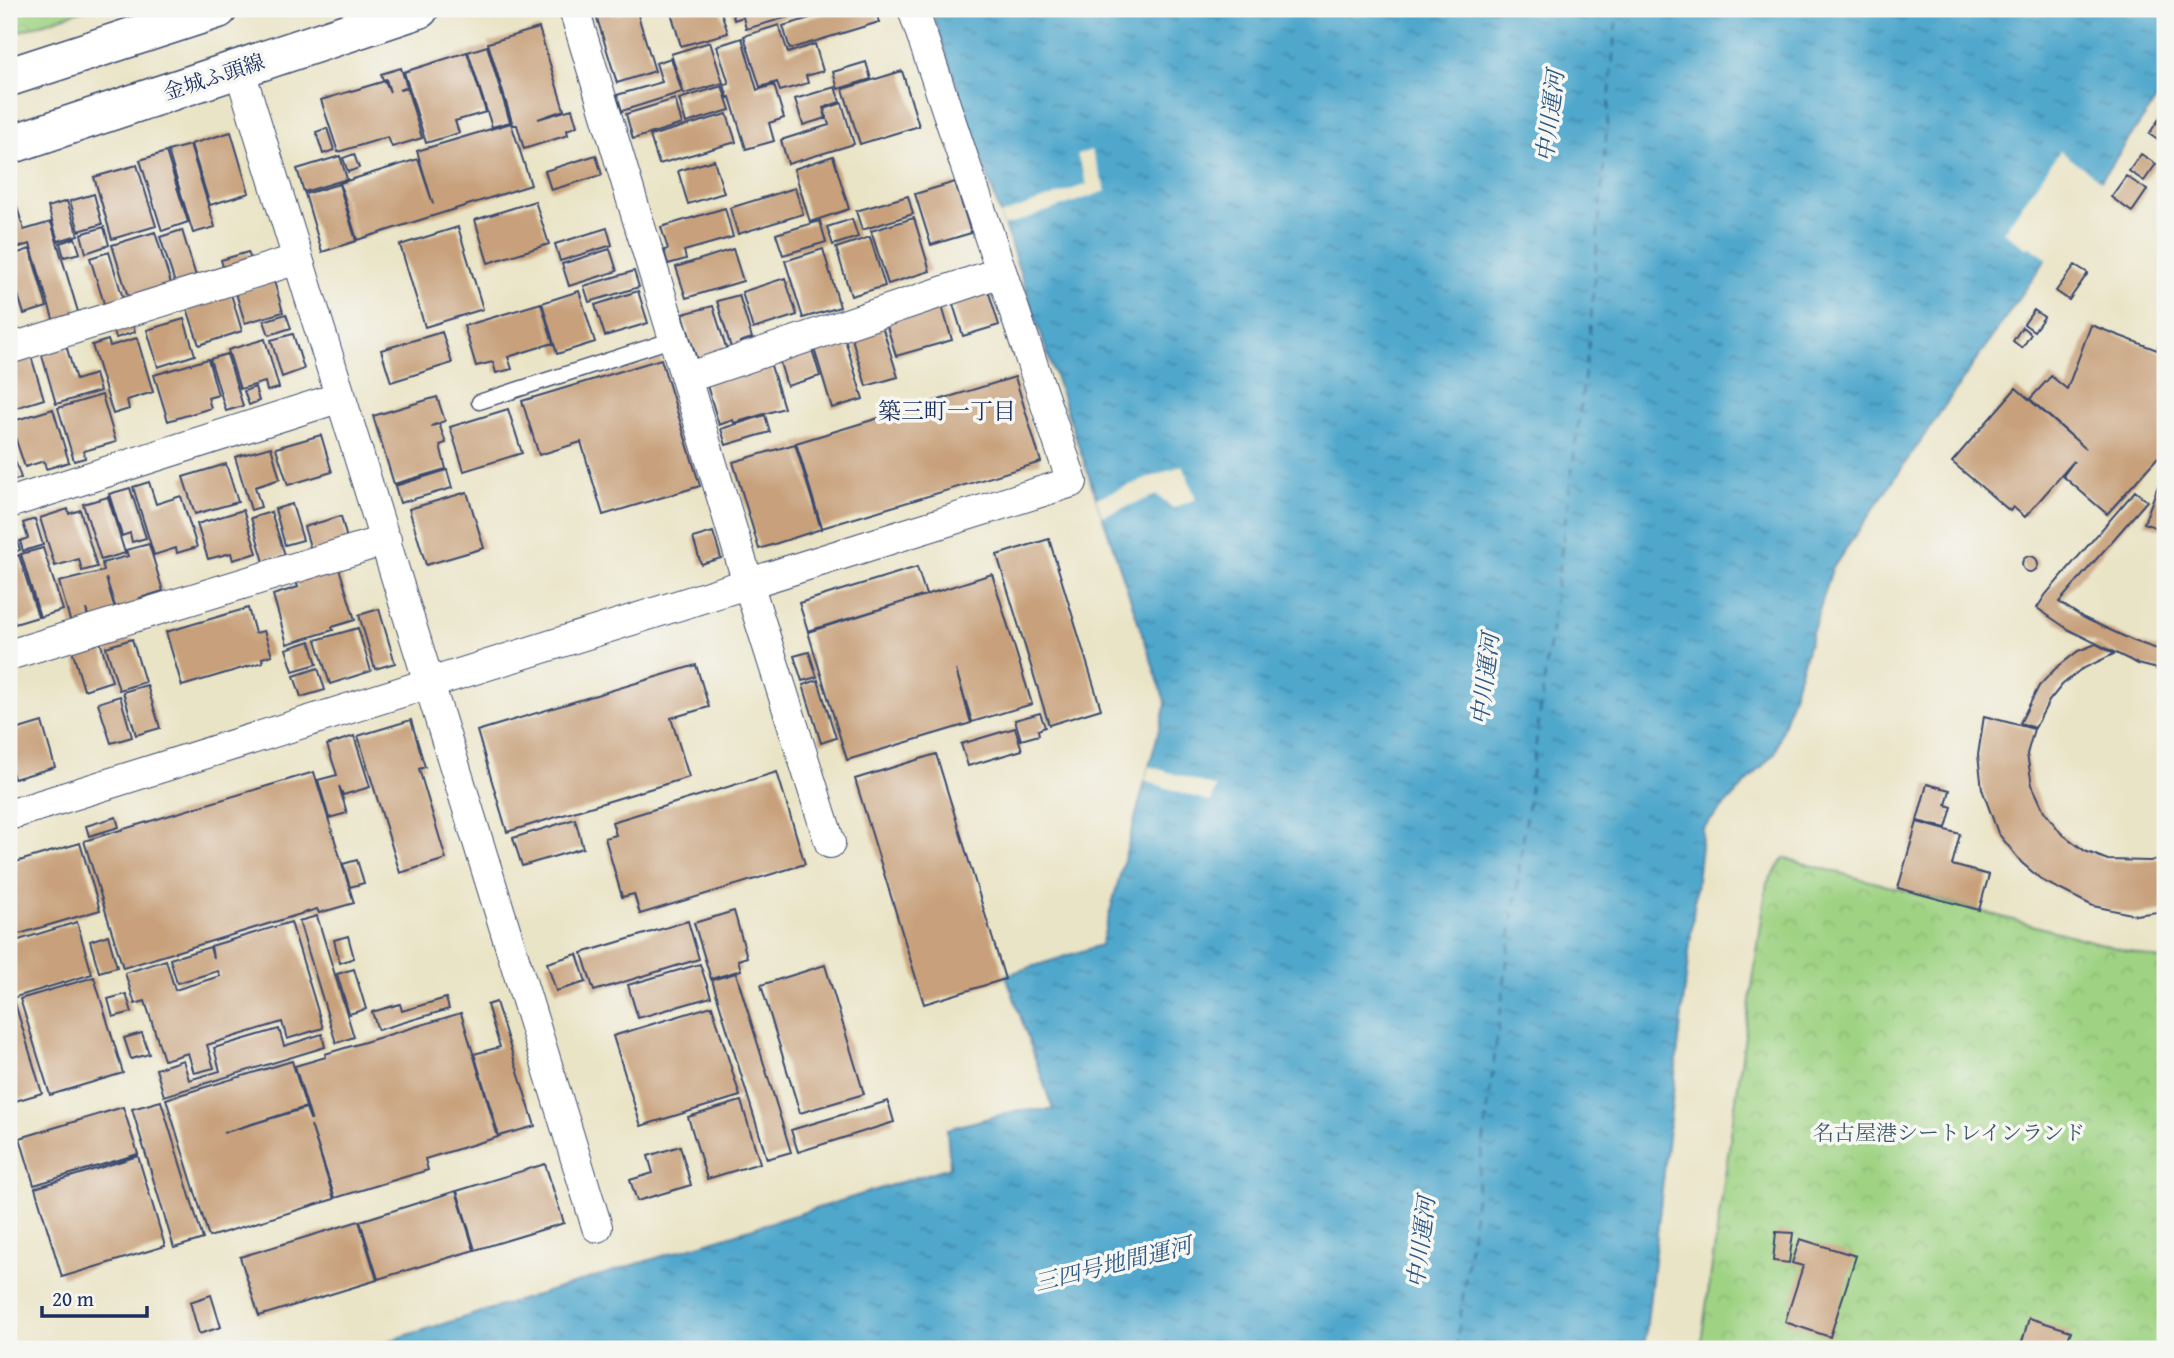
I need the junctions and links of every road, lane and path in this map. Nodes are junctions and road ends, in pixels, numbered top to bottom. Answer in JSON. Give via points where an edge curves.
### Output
{"nodes":[{"id":1,"x":218,"y":9,"type":"edge"},
{"id":2,"x":419,"y":9,"type":"edge"},
{"id":3,"x":574,"y":9,"type":"edge"},
{"id":4,"x":913,"y":9,"type":"edge"},
{"id":5,"x":239,"y":68,"type":"junction"},
{"id":6,"x":9,"y":78,"type":"edge"},
{"id":7,"x":9,"y":145,"type":"edge"},
{"id":8,"x":298,"y":259,"type":"junction"},
{"id":9,"x":1002,"y":272,"type":"junction"},
{"id":10,"x":674,"y":339,"type":"junction"},
{"id":11,"x":9,"y":349,"type":"edge"},
{"id":12,"x":686,"y":378,"type":"junction"},
{"id":13,"x":341,"y":397,"type":"junction"},
{"id":14,"x":479,"y":402,"type":"dead end"},
{"id":15,"x":9,"y":503,"type":"edge"},
{"id":16,"x":386,"y":540,"type":"junction"},
{"id":17,"x":748,"y":583,"type":"junction"},
{"id":18,"x":9,"y":655,"type":"edge"},
{"id":19,"x":430,"y":682,"type":"junction"},
{"id":20,"x":9,"y":815,"type":"edge"},
{"id":21,"x":830,"y":843,"type":"dead end"},
{"id":22,"x":597,"y":1227,"type":"dead end"}],
"edges":[{"from":1,"to":6,"type":"main road"},
{"from":2,"to":5,"type":"main road","name":"金城ふ頭線"},
{"from":3,"to":10,"type":"street"},
{"from":4,"to":9,"type":"street"},
{"from":5,"to":7,"type":"main road","name":"金城ふ頭線"},
{"from":5,"to":8,"type":"street"},
{"from":8,"to":11,"type":"street"},
{"from":8,"to":13,"type":"street"},
{"from":9,"to":12,"type":"street"},
{"from":9,"to":17,"type":"street","via":[[1072,482]]},
{"from":10,"to":12,"type":"street"},
{"from":10,"to":14,"type":"lane"},
{"from":12,"to":17,"type":"street"},
{"from":13,"to":15,"type":"street"},
{"from":13,"to":16,"type":"street"},
{"from":16,"to":18,"type":"street"},
{"from":16,"to":19,"type":"street"},
{"from":17,"to":19,"type":"street"},
{"from":17,"to":21,"type":"street"},
{"from":19,"to":20,"type":"street"},
{"from":19,"to":22,"type":"street"}]}
